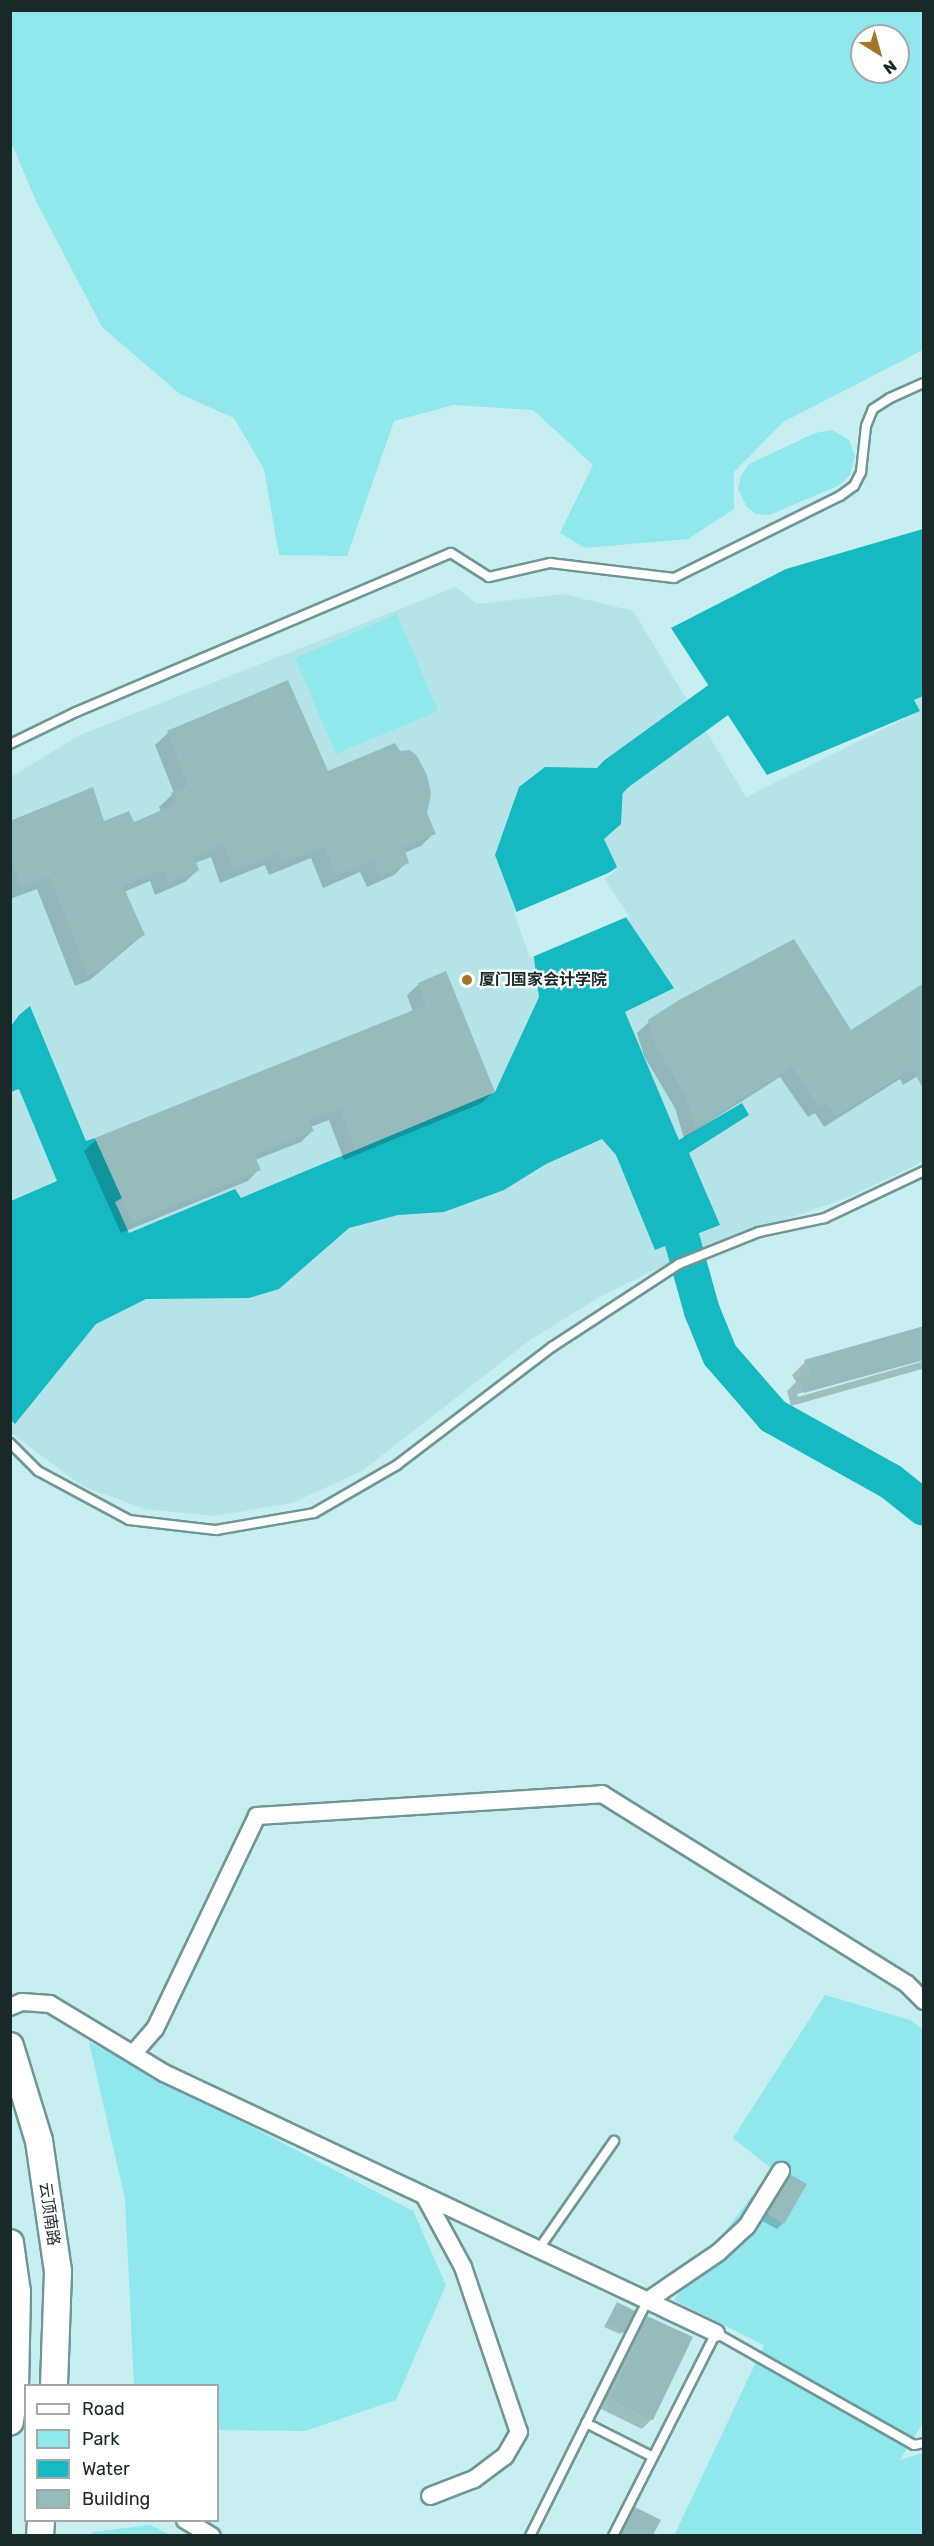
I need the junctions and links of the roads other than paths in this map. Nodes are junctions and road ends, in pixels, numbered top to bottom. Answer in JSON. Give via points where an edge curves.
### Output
{"nodes":[{"id":1,"x":924,"y":383,"type":"edge"},
{"id":2,"x":10,"y":744,"type":"edge"},
{"id":3,"x":924,"y":1171,"type":"edge"},
{"id":4,"x":10,"y":1443,"type":"edge"},
{"id":5,"x":924,"y":2001,"type":"edge"},
{"id":6,"x":10,"y":2007,"type":"edge"},
{"id":7,"x":10,"y":2046,"type":"edge"},
{"id":8,"x":133,"y":2054,"type":"junction"},
{"id":9,"x":614,"y":2140,"type":"dead end"},
{"id":10,"x":781,"y":2171,"type":"dead end"},
{"id":11,"x":425,"y":2197,"type":"junction"},
{"id":12,"x":10,"y":2243,"type":"edge"},
{"id":13,"x":538,"y":2250,"type":"junction"},
{"id":14,"x":647,"y":2301,"type":"junction"},
{"id":15,"x":716,"y":2333,"type":"junction"},
{"id":16,"x":54,"y":2384,"type":"edge"},
{"id":17,"x":10,"y":2422,"type":"edge"},
{"id":18,"x":586,"y":2423,"type":"junction"},
{"id":19,"x":924,"y":2442,"type":"edge"},
{"id":20,"x":653,"y":2457,"type":"junction"},
{"id":21,"x":430,"y":2496,"type":"dead end"},
{"id":22,"x":189,"y":2522,"type":"edge"},
{"id":23,"x":212,"y":2535,"type":"edge"},
{"id":24,"x":530,"y":2535,"type":"edge"},
{"id":25,"x":614,"y":2535,"type":"edge"}],
"edges":[{"from":1,"to":2,"type":"lane","via":[[873,409],[866,426],[861,472],[854,486],[674,578],[550,563],[489,577],[451,553],[76,712]]},
{"from":3,"to":4,"type":"lane","via":[[825,1218],[759,1232],[679,1264],[552,1347],[397,1465],[314,1513],[216,1530],[129,1520],[38,1471]]},
{"from":5,"to":8,"type":"street","via":[[907,1984],[602,1794],[257,1816],[155,2029]]},
{"from":6,"to":8,"type":"street","via":[[22,2002],[50,2004]]},
{"from":7,"to":16,"type":"main road","name":"云顶南路","via":[[39,2141],[58,2271]]},
{"from":8,"to":11,"type":"street","via":[[164,2073]]},
{"from":9,"to":13,"type":"lane"},
{"from":10,"to":14,"type":"street","via":[[747,2226],[719,2252]]},
{"from":11,"to":13,"type":"street"},
{"from":11,"to":21,"type":"street","via":[[463,2267],[519,2432],[505,2456],[474,2479]]},
{"from":12,"to":17,"type":"main road","via":[[17,2292],[15,2385]]},
{"from":13,"to":14,"type":"street"},
{"from":14,"to":15,"type":"street"},
{"from":14,"to":18,"type":"lane"},
{"from":15,"to":19,"type":"lane","via":[[914,2445]]},
{"from":15,"to":20,"type":"lane"},
{"from":18,"to":20,"type":"lane"},
{"from":18,"to":24,"type":"lane"},
{"from":20,"to":25,"type":"lane"},
{"from":22,"to":23,"type":"street"}]}
